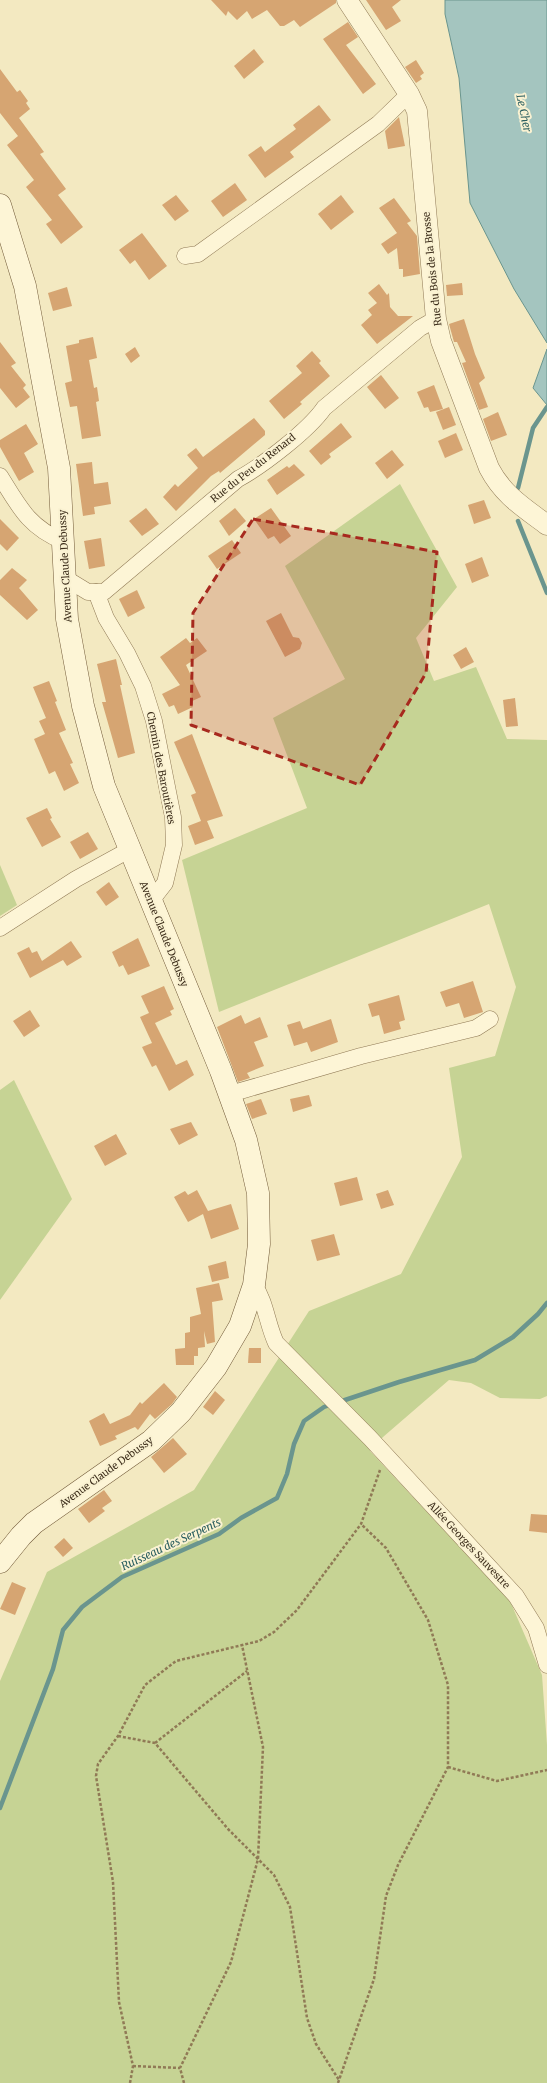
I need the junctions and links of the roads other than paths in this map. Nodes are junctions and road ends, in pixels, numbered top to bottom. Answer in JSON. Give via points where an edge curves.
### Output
{"nodes":[{"id":1,"x":347,"y":0,"type":"edge"},
{"id":2,"x":409,"y":94,"type":"junction"},
{"id":3,"x":0,"y":205,"type":"edge"},
{"id":4,"x":186,"y":256,"type":"dead end"},
{"id":5,"x":436,"y":318,"type":"junction"},
{"id":6,"x":0,"y":476,"type":"edge"},
{"id":7,"x":547,"y":525,"type":"edge"},
{"id":8,"x":63,"y":541,"type":"junction"},
{"id":9,"x":65,"y":578,"type":"junction"},
{"id":10,"x":96,"y":592,"type":"junction"},
{"id":11,"x":129,"y":850,"type":"junction"},
{"id":12,"x":151,"y":902,"type":"junction"},
{"id":13,"x":0,"y":928,"type":"edge"},
{"id":14,"x":490,"y":1019,"type":"dead end"},
{"id":15,"x":230,"y":1094,"type":"junction"},
{"id":16,"x":254,"y":1285,"type":"junction"},
{"id":17,"x":0,"y":1562,"type":"edge"},
{"id":18,"x":547,"y":1665,"type":"edge"}],
"edges":[{"from":1,"to":2,"type":"street","name":"Rue du Bois de la Brosse"},
{"from":2,"to":4,"type":"street","via":[[378,124],[198,254]]},
{"from":2,"to":5,"type":"street","name":"Rue du Bois de la Brosse","via":[[417,111]]},
{"from":3,"to":8,"type":"main road","name":"Avenue Claude Debussy","via":[[25,286],[59,468]]},
{"from":5,"to":7,"type":"street","name":"Rue du Bois de la Brosse","via":[[441,341],[489,468],[498,484],[514,500]]},
{"from":5,"to":10,"type":"street","name":"Rue du Peu du Renard","via":[[420,328],[253,470],[238,478],[104,592]]},
{"from":6,"to":8,"type":"street","via":[[34,525]]},
{"from":8,"to":9,"type":"main road","name":"Avenue Claude Debussy"},
{"from":9,"to":10,"type":"street","via":[[88,592]]},
{"from":9,"to":11,"type":"main road","name":"Avenue Claude Debussy","via":[[67,619],[83,706],[104,786]]},
{"from":10,"to":12,"type":"street","name":"Chemin des Baroutières","via":[[106,618],[128,653],[143,686],[154,721],[173,817],[174,845],[165,883]]},
{"from":11,"to":12,"type":"main road","name":"Avenue Claude Debussy"},
{"from":11,"to":13,"type":"street","via":[[76,879]]},
{"from":12,"to":15,"type":"main road","name":"Avenue Claude Debussy"},
{"from":14,"to":15,"type":"street","via":[[476,1028],[361,1056]]},
{"from":15,"to":16,"type":"main road","name":"Avenue Claude Debussy","via":[[246,1140],[258,1193],[259,1244]]},
{"from":16,"to":17,"type":"main road","name":"Avenue Claude Debussy","via":[[240,1326],[216,1367],[181,1412],[151,1441],[34,1523]]},
{"from":16,"to":18,"type":"street","name":"Allée Georges Sauvestre","via":[[260,1294],[276,1343],[370,1438],[516,1596],[536,1628]]}]}
